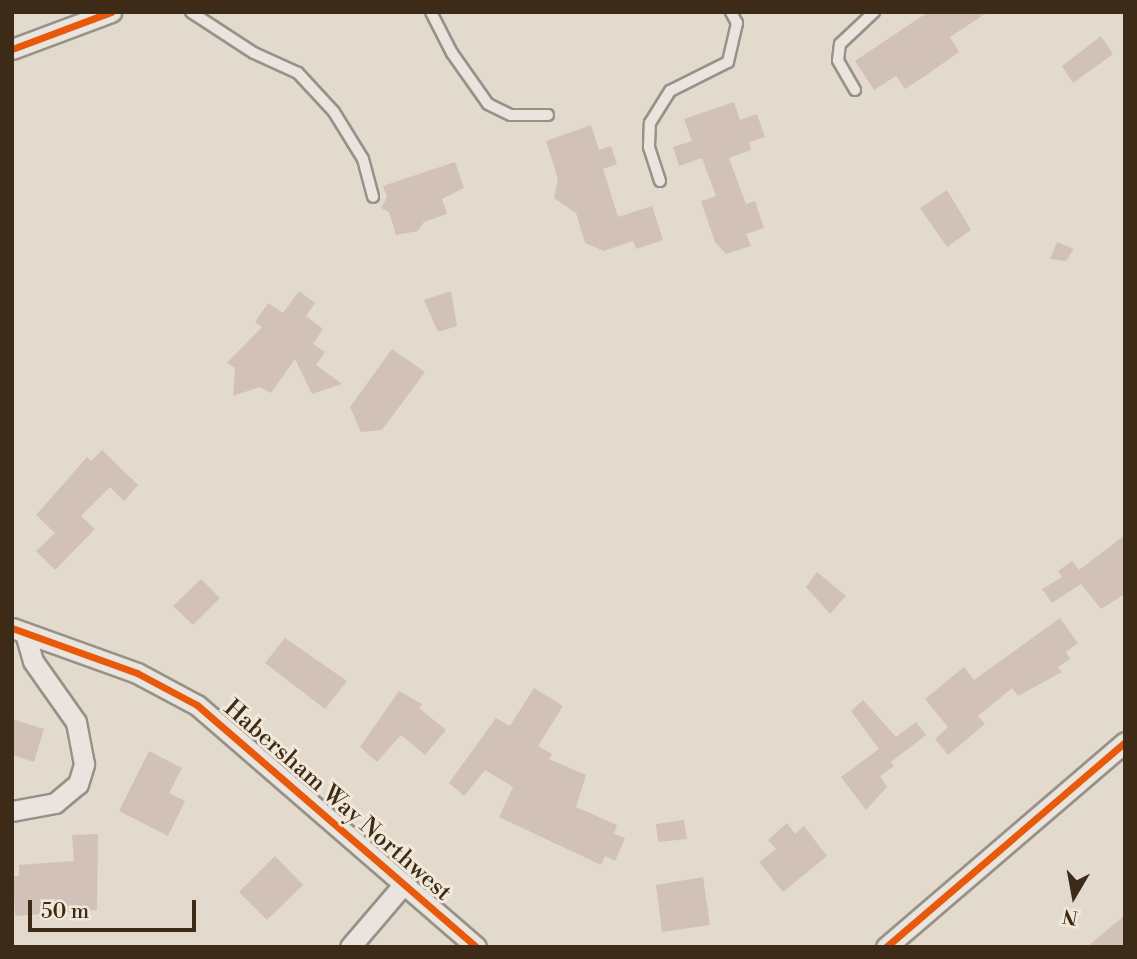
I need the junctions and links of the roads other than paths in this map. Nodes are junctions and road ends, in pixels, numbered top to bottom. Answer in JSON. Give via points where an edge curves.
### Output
{"nodes":[{"id":1,"x":111,"y":12,"type":"edge"},
{"id":2,"x":191,"y":12,"type":"edge"},
{"id":3,"x":431,"y":12,"type":"edge"},
{"id":4,"x":731,"y":12,"type":"edge"},
{"id":5,"x":874,"y":12,"type":"edge"},
{"id":6,"x":12,"y":49,"type":"edge"},
{"id":7,"x":855,"y":90,"type":"dead end"},
{"id":8,"x":548,"y":115,"type":"dead end"},
{"id":9,"x":660,"y":181,"type":"dead end"},
{"id":10,"x":373,"y":197,"type":"dead end"},
{"id":11,"x":19,"y":630,"type":"edge"},
{"id":12,"x":1125,"y":742,"type":"edge"},
{"id":13,"x":12,"y":811,"type":"edge"},
{"id":14,"x":403,"y":885,"type":"junction"},
{"id":15,"x":350,"y":947,"type":"edge"},
{"id":16,"x":476,"y":947,"type":"edge"},
{"id":17,"x":886,"y":947,"type":"edge"}],
"edges":[{"from":1,"to":6,"type":"street"},
{"from":2,"to":10,"type":"lane","via":[[298,74],[334,112],[363,159]]},
{"from":3,"to":8,"type":"lane","via":[[452,53],[488,104],[511,115]]},
{"from":4,"to":9,"type":"lane","via":[[737,23],[728,62],[670,91],[650,123],[649,147]]},
{"from":5,"to":7,"type":"lane","via":[[840,44],[838,60]]},
{"from":11,"to":13,"type":"street","via":[[33,661],[76,722],[84,764],[78,784],[55,803]]},
{"from":11,"to":14,"type":"street","name":"Habersham Way Northwest","via":[[137,673],[197,705]]},
{"from":12,"to":17,"type":"street"},
{"from":14,"to":15,"type":"street"},
{"from":14,"to":16,"type":"street","name":"Habersham Way Northwest"}]}
